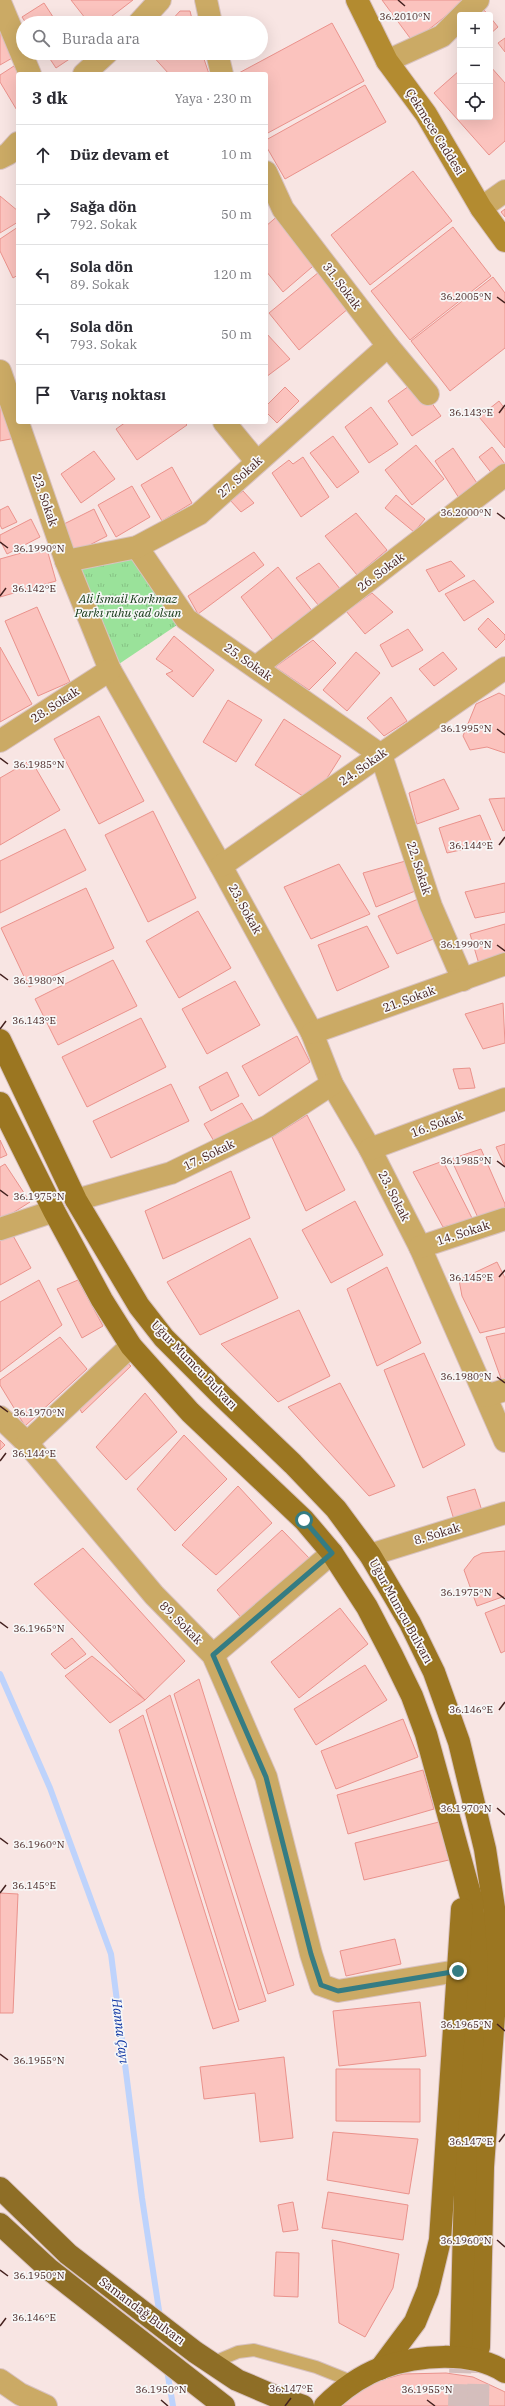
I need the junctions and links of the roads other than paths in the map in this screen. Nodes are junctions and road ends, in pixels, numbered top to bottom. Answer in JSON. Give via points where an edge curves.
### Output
{"nodes":[{"id":1,"x":160,"y":0,"type":"edge"},
{"id":2,"x":206,"y":0,"type":"edge"},
{"id":3,"x":357,"y":0,"type":"edge"},
{"id":4,"x":478,"y":0,"type":"edge"},
{"id":5,"x":0,"y":2,"type":"edge"},
{"id":6,"x":466,"y":12,"type":"edge"},
{"id":7,"x":145,"y":16,"type":"edge"},
{"id":8,"x":209,"y":16,"type":"edge"},
{"id":9,"x":457,"y":21,"type":"edge"},
{"id":10,"x":16,"y":40,"type":"edge"},
{"id":11,"x":24,"y":60,"type":"edge"},
{"id":12,"x":99,"y":60,"type":"edge"},
{"id":13,"x":219,"y":60,"type":"edge"},
{"id":14,"x":387,"y":61,"type":"junction"},
{"id":15,"x":29,"y":72,"type":"edge"},
{"id":16,"x":86,"y":72,"type":"edge"},
{"id":17,"x":222,"y":72,"type":"edge"},
{"id":18,"x":16,"y":145,"type":"edge"},
{"id":19,"x":0,"y":158,"type":"edge"},
{"id":20,"x":268,"y":178,"type":"edge"},
{"id":21,"x":505,"y":191,"type":"edge"},
{"id":22,"x":481,"y":208,"type":"junction"},
{"id":23,"x":505,"y":241,"type":"edge"},
{"id":24,"x":388,"y":346,"type":"junction"},
{"id":25,"x":7,"y":375,"type":"edge"},
{"id":26,"x":428,"y":394,"type":"dead end"},
{"id":27,"x":16,"y":403,"type":"edge"},
{"id":28,"x":23,"y":424,"type":"edge"},
{"id":29,"x":226,"y":424,"type":"edge"},
{"id":30,"x":257,"y":462,"type":"junction"},
{"id":31,"x":505,"y":475,"type":"edge"},
{"id":32,"x":137,"y":547,"type":"junction"},
{"id":33,"x":66,"y":561,"type":"junction"},
{"id":34,"x":256,"y":667,"type":"junction"},
{"id":35,"x":505,"y":668,"type":"edge"},
{"id":36,"x":110,"y":670,"type":"junction"},
{"id":37,"x":0,"y":741,"type":"edge"},
{"id":38,"x":381,"y":755,"type":"junction"},
{"id":39,"x":221,"y":866,"type":"junction"},
{"id":40,"x":505,"y":964,"type":"edge"},
{"id":41,"x":462,"y":980,"type":"junction"},
{"id":42,"x":312,"y":1033,"type":"junction"},
{"id":43,"x":0,"y":1040,"type":"edge"},
{"id":44,"x":332,"y":1084,"type":"junction"},
{"id":45,"x":505,"y":1099,"type":"edge"},
{"id":46,"x":0,"y":1103,"type":"edge"},
{"id":47,"x":370,"y":1149,"type":"junction"},
{"id":48,"x":76,"y":1200,"type":"junction"},
{"id":49,"x":54,"y":1211,"type":"junction"},
{"id":50,"x":505,"y":1219,"type":"edge"},
{"id":51,"x":0,"y":1229,"type":"edge"},
{"id":52,"x":420,"y":1247,"type":"junction"},
{"id":53,"x":131,"y":1346,"type":"junction"},
{"id":54,"x":495,"y":1393,"type":"edge"},
{"id":55,"x":0,"y":1417,"type":"edge"},
{"id":56,"x":505,"y":1441,"type":"edge"},
{"id":57,"x":27,"y":1443,"type":"junction"},
{"id":58,"x":505,"y":1513,"type":"edge"},
{"id":59,"x":332,"y":1553,"type":"junction"},
{"id":60,"x":370,"y":1555,"type":"junction"},
{"id":61,"x":213,"y":1655,"type":"junction"},
{"id":62,"x":485,"y":1849,"type":"junction"},
{"id":63,"x":465,"y":1870,"type":"junction"},
{"id":64,"x":505,"y":1893,"type":"edge"},
{"id":65,"x":458,"y":1971,"type":"junction"},
{"id":66,"x":0,"y":2188,"type":"edge"},
{"id":67,"x":0,"y":2224,"type":"edge"},
{"id":68,"x":212,"y":2363,"type":"junction"},
{"id":69,"x":380,"y":2369,"type":"junction"},
{"id":70,"x":505,"y":2372,"type":"edge"},
{"id":71,"x":0,"y":2380,"type":"edge"},
{"id":72,"x":356,"y":2383,"type":"junction"},
{"id":73,"x":17,"y":2400,"type":"edge"},
{"id":74,"x":46,"y":2406,"type":"edge"},
{"id":75,"x":223,"y":2406,"type":"edge"},
{"id":76,"x":303,"y":2406,"type":"edge"},
{"id":77,"x":326,"y":2406,"type":"edge"}],
"edges":[{"from":1,"to":7,"type":"street"},
{"from":2,"to":8,"type":"street"},
{"from":3,"to":14,"type":"main road","name":"Çekmece Caddesi"},
{"from":4,"to":6,"type":"street"},
{"from":5,"to":10,"type":"street"},
{"from":9,"to":14,"type":"street","via":[[442,36]]},
{"from":11,"to":15,"type":"street"},
{"from":12,"to":16,"type":"street"},
{"from":13,"to":17,"type":"street"},
{"from":14,"to":22,"type":"main road","name":"Çekmece Caddesi","via":[[426,114]]},
{"from":18,"to":19,"type":"street"},
{"from":20,"to":24,"type":"street","name":"31. Sokak","via":[[283,209]]},
{"from":21,"to":22,"type":"street"},
{"from":22,"to":23,"type":"main road","name":"Çekmece Caddesi"},
{"from":24,"to":26,"type":"street","name":"31. Sokak"},
{"from":24,"to":30,"type":"street","name":"27. Sokak"},
{"from":25,"to":27,"type":"street","name":"23. Sokak"},
{"from":28,"to":33,"type":"street","name":"23. Sokak"},
{"from":29,"to":30,"type":"street"},
{"from":30,"to":32,"type":"street","name":"27. Sokak","via":[[199,514]]},
{"from":31,"to":34,"type":"street","name":"26. Sokak"},
{"from":32,"to":33,"type":"street","name":"27. Sokak"},
{"from":32,"to":34,"type":"street","name":"25. Sokak","via":[[186,619]]},
{"from":33,"to":36,"type":"street","name":"23. Sokak"},
{"from":34,"to":38,"type":"street","name":"25. Sokak"},
{"from":35,"to":38,"type":"street","name":"24. Sokak"},
{"from":36,"to":37,"type":"street","name":"28. Sokak"},
{"from":36,"to":39,"type":"street","name":"23. Sokak"},
{"from":38,"to":39,"type":"street","name":"24. Sokak"},
{"from":38,"to":41,"type":"street","name":"22. Sokak","via":[[431,906]]},
{"from":39,"to":42,"type":"street","name":"23. Sokak"},
{"from":40,"to":41,"type":"street","name":"21. Sokak"},
{"from":41,"to":42,"type":"street","name":"21. Sokak"},
{"from":42,"to":44,"type":"street","name":"23. Sokak"},
{"from":43,"to":48,"type":"main road","name":"Uğur Mumcu Bulvarı"},
{"from":44,"to":47,"type":"street","name":"23. Sokak"},
{"from":44,"to":48,"type":"street","name":"17. Sokak","via":[[268,1126],[170,1173]]},
{"from":45,"to":47,"type":"street","name":"16. Sokak"},
{"from":46,"to":49,"type":"main road","name":"Uğur Mumcu Bulvarı"},
{"from":47,"to":52,"type":"street","name":"23. Sokak"},
{"from":48,"to":49,"type":"main road"},
{"from":48,"to":60,"type":"main road","name":"Uğur Mumcu Bulvarı","via":[[139,1306],[164,1338],[294,1464],[336,1509]]},
{"from":49,"to":51,"type":"street"},
{"from":49,"to":53,"type":"main road","name":"Uğur Mumcu Bulvarı","via":[[102,1300]]},
{"from":50,"to":52,"type":"street","name":"14. Sokak"},
{"from":52,"to":54,"type":"street","name":"23. Sokak"},
{"from":53,"to":57,"type":"street"},
{"from":53,"to":59,"type":"main road","name":"Uğur Mumcu Bulvarı","via":[[190,1412],[304,1520]]},
{"from":54,"to":56,"type":"street","name":"23. Sokak"},
{"from":55,"to":57,"type":"street","name":"89. Sokak"},
{"from":57,"to":61,"type":"street","name":"89. Sokak","via":[[154,1595]]},
{"from":58,"to":60,"type":"street","name":"8. Sokak"},
{"from":59,"to":61,"type":"street"},
{"from":59,"to":63,"type":"main road","name":"Uğur Mumcu Bulvarı","via":[[367,1608],[412,1696],[426,1734]]},
{"from":60,"to":62,"type":"main road","name":"Uğur Mumcu Bulvarı","via":[[410,1622],[434,1672],[459,1742]]},
{"from":61,"to":65,"type":"street","name":"89. Sokak","via":[[266,1777],[321,1985],[338,1991]]},
{"from":62,"to":63,"type":"main road","name":"Uğur Mumcu Bulvarı","via":[[495,1914],[495,2002],[470,2347],[466,2147],[477,1963],[472,1901]]},
{"from":62,"to":64,"type":"main road"},
{"from":63,"to":65,"type":"main road"},
{"from":65,"to":69,"type":"main road","via":[[440,2240],[428,2290],[415,2322]]},
{"from":66,"to":68,"type":"highway","name":"Samandağ Bulvarı","via":[[68,2254],[136,2308]]},
{"from":67,"to":75,"type":"highway","name":"Samandağ Bulvarı","via":[[50,2270]]},
{"from":68,"to":72,"type":"lane","via":[[238,2352],[254,2350],[316,2367]]},
{"from":68,"to":76,"type":"highway","name":"Samandağ Bulvarı","via":[[237,2380]]},
{"from":69,"to":70,"type":"main road","via":[[442,2357],[481,2360]]},
{"from":69,"to":72,"type":"main road"},
{"from":71,"to":73,"type":"street"},
{"from":72,"to":77,"type":"main road"},
{"from":73,"to":74,"type":"street"}]}
